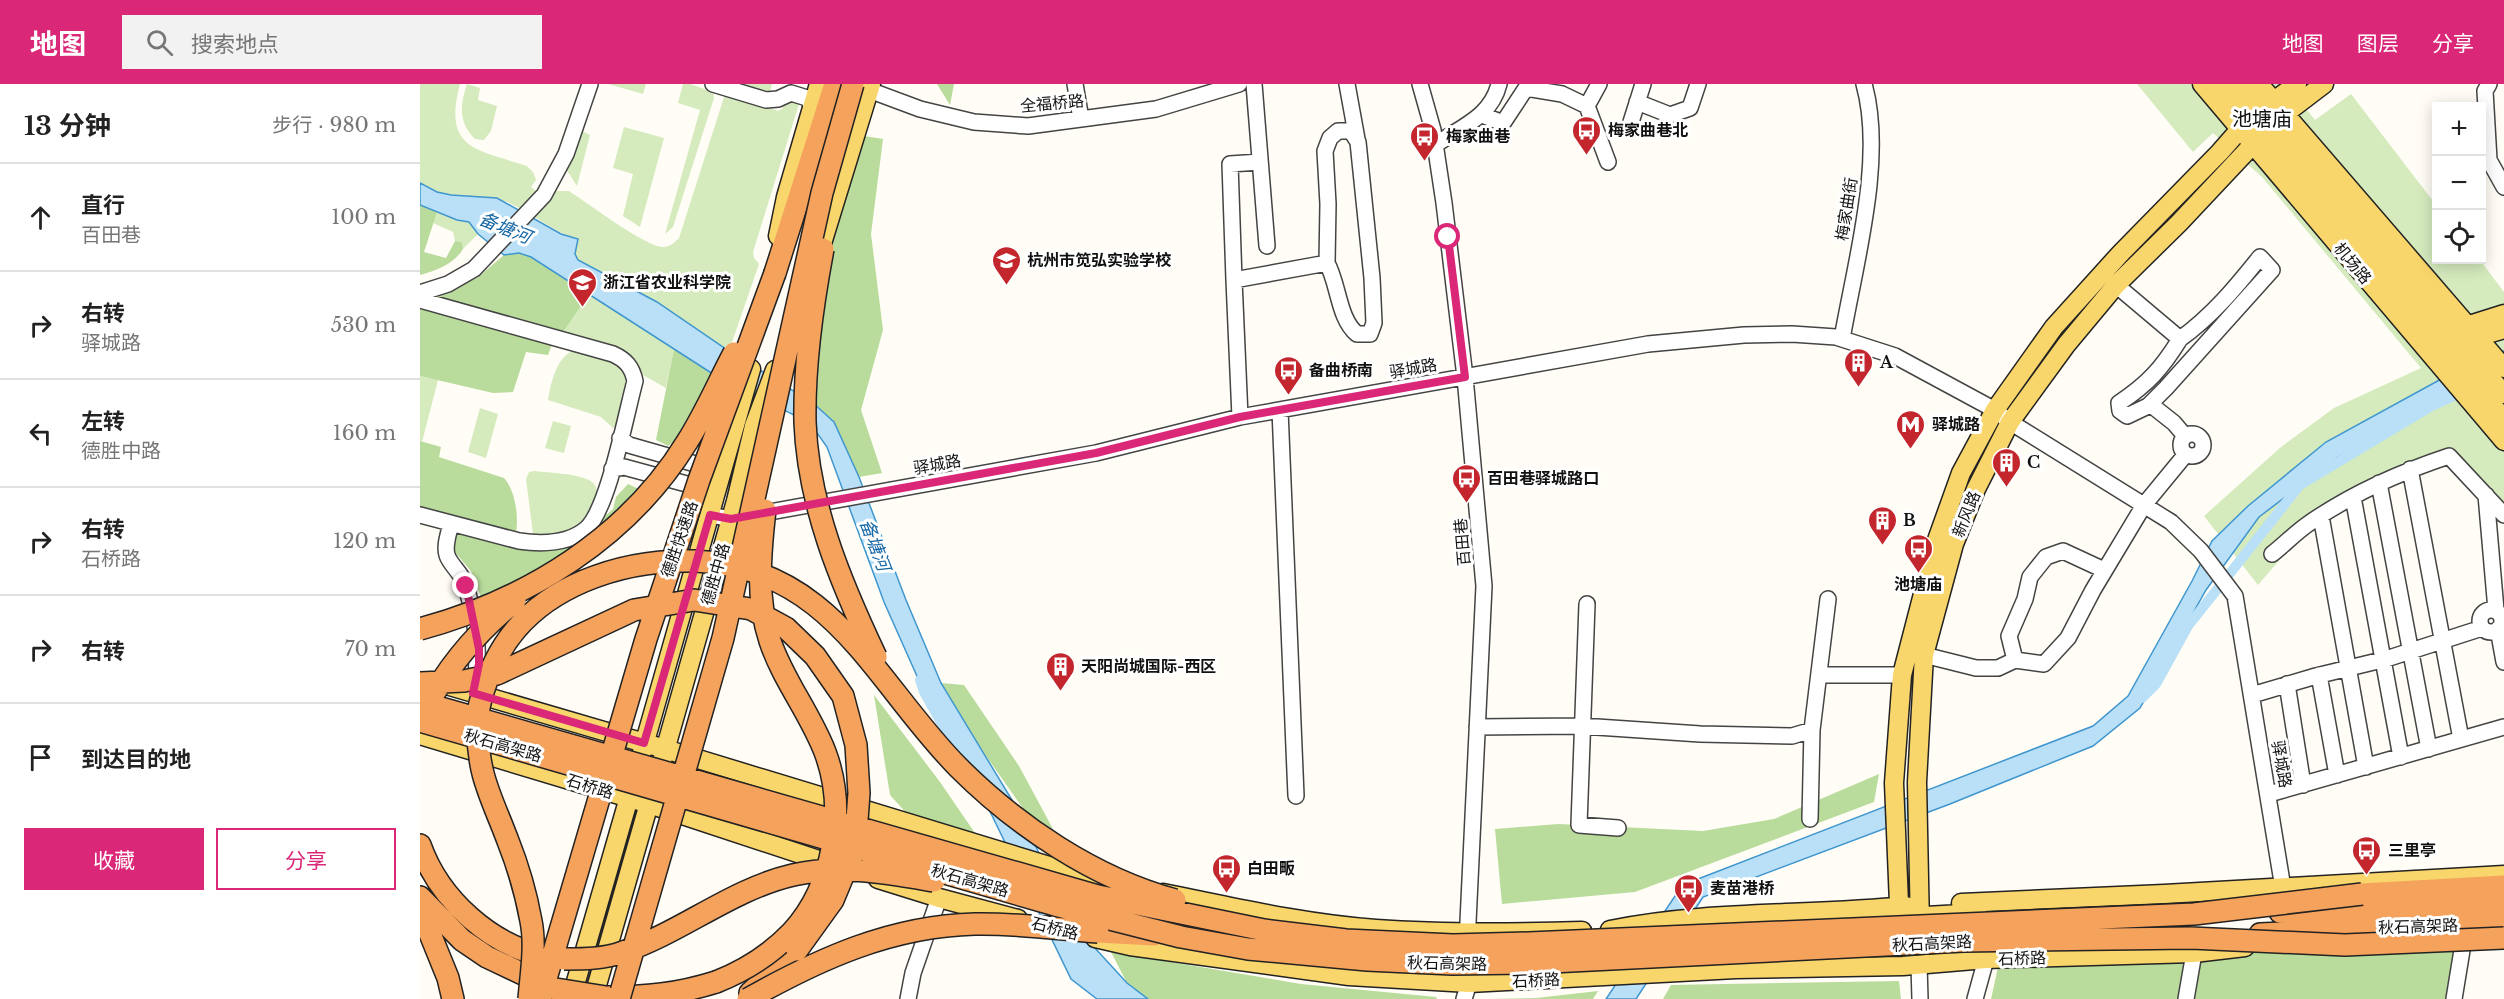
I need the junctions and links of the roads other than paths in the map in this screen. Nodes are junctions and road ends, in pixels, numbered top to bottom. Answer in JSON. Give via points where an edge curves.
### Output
{"nodes":[{"id":1,"x":581,"y":84,"type":"edge"},
{"id":2,"x":590,"y":84,"type":"edge"},
{"id":3,"x":713,"y":84,"type":"edge"},
{"id":4,"x":795,"y":84,"type":"edge"},
{"id":5,"x":819,"y":84,"type":"edge"},
{"id":6,"x":835,"y":84,"type":"edge"},
{"id":7,"x":1075,"y":84,"type":"edge"},
{"id":8,"x":1239,"y":84,"type":"edge"},
{"id":9,"x":1254,"y":84,"type":"edge"},
{"id":10,"x":1347,"y":84,"type":"edge"},
{"id":11,"x":1420,"y":84,"type":"edge"},
{"id":12,"x":1499,"y":84,"type":"edge"},
{"id":13,"x":1599,"y":84,"type":"edge"},
{"id":14,"x":1643,"y":84,"type":"edge"},
{"id":15,"x":1698,"y":84,"type":"edge"},
{"id":16,"x":1863,"y":84,"type":"edge"},
{"id":17,"x":2202,"y":84,"type":"edge"},
{"id":18,"x":2220,"y":84,"type":"edge"},
{"id":19,"x":2240,"y":84,"type":"edge"},
{"id":20,"x":2259,"y":84,"type":"edge"},
{"id":21,"x":2297,"y":84,"type":"edge"},
{"id":22,"x":2324,"y":84,"type":"edge"},
{"id":23,"x":2489,"y":84,"type":"edge"},
{"id":24,"x":863,"y":86,"type":"edge"},
{"id":25,"x":784,"y":90,"type":"edge"},
{"id":26,"x":1637,"y":102,"type":"junction"},
{"id":27,"x":1587,"y":106,"type":"junction"},
{"id":28,"x":813,"y":107,"type":"junction"},
{"id":29,"x":1482,"y":115,"type":"junction"},
{"id":30,"x":1081,"y":119,"type":"junction"},
{"id":31,"x":2262,"y":121,"type":"junction"},
{"id":32,"x":1631,"y":122,"type":"dead end"},
{"id":33,"x":1358,"y":142,"type":"junction"},
{"id":34,"x":1435,"y":146,"type":"junction"},
{"id":35,"x":1260,"y":162,"type":"junction"},
{"id":36,"x":1608,"y":162,"type":"dead end"},
{"id":37,"x":2504,"y":187,"type":"edge"},
{"id":38,"x":540,"y":192,"type":"junction"},
{"id":39,"x":1268,"y":246,"type":"dead end"},
{"id":40,"x":484,"y":255,"type":"junction"},
{"id":41,"x":1328,"y":263,"type":"junction"},
{"id":42,"x":775,"y":273,"type":"junction"},
{"id":43,"x":1234,"y":280,"type":"junction"},
{"id":44,"x":420,"y":284,"type":"edge"},
{"id":45,"x":2116,"y":285,"type":"junction"},
{"id":46,"x":420,"y":293,"type":"edge"},
{"id":47,"x":420,"y":300,"type":"edge"},
{"id":48,"x":2504,"y":314,"type":"edge"},
{"id":49,"x":2504,"y":329,"type":"edge"},
{"id":50,"x":2472,"y":332,"type":"junction"},
{"id":51,"x":1842,"y":339,"type":"junction"},
{"id":52,"x":2180,"y":339,"type":"junction"},
{"id":53,"x":2479,"y":368,"type":"edge"},
{"id":54,"x":1465,"y":377,"type":"junction"},
{"id":55,"x":770,"y":398,"type":"junction"},
{"id":56,"x":2150,"y":404,"type":"junction"},
{"id":57,"x":2492,"y":404,"type":"edge"},
{"id":58,"x":1280,"y":410,"type":"junction"},
{"id":59,"x":1995,"y":410,"type":"junction"},
{"id":60,"x":1240,"y":417,"type":"junction"},
{"id":61,"x":2504,"y":418,"type":"edge"},
{"id":62,"x":2010,"y":422,"type":"junction"},
{"id":63,"x":620,"y":438,"type":"junction"},
{"id":64,"x":2504,"y":441,"type":"edge"},
{"id":65,"x":612,"y":469,"type":"junction"},
{"id":66,"x":2410,"y":469,"type":"junction"},
{"id":67,"x":723,"y":471,"type":"junction"},
{"id":68,"x":2379,"y":483,"type":"junction"},
{"id":69,"x":717,"y":492,"type":"junction"},
{"id":70,"x":2486,"y":495,"type":"junction"},
{"id":71,"x":2353,"y":497,"type":"junction"},
{"id":72,"x":2144,"y":505,"type":"junction"},
{"id":73,"x":420,"y":515,"type":"edge"},
{"id":74,"x":710,"y":515,"type":"junction"},
{"id":75,"x":2504,"y":515,"type":"edge"},
{"id":76,"x":2321,"y":516,"type":"junction"},
{"id":77,"x":731,"y":519,"type":"junction"},
{"id":78,"x":451,"y":523,"type":"junction"},
{"id":79,"x":2272,"y":554,"type":"dead end"},
{"id":80,"x":2104,"y":570,"type":"junction"},
{"id":81,"x":543,"y":578,"type":"junction"},
{"id":82,"x":1828,"y":599,"type":"dead end"},
{"id":83,"x":1587,"y":604,"type":"dead end"},
{"id":84,"x":2500,"y":622,"type":"edge"},
{"id":85,"x":420,"y":629,"type":"edge"},
{"id":86,"x":2443,"y":641,"type":"junction"},
{"id":87,"x":2411,"y":651,"type":"junction"},
{"id":88,"x":1924,"y":655,"type":"junction"},
{"id":89,"x":2015,"y":660,"type":"junction"},
{"id":90,"x":2384,"y":660,"type":"junction"},
{"id":91,"x":2504,"y":662,"type":"edge"},
{"id":92,"x":2348,"y":668,"type":"junction"},
{"id":93,"x":1819,"y":675,"type":"junction"},
{"id":94,"x":1902,"y":675,"type":"junction"},
{"id":95,"x":2319,"y":675,"type":"junction"},
{"id":96,"x":420,"y":678,"type":"edge"},
{"id":97,"x":887,"y":679,"type":"junction"},
{"id":98,"x":420,"y":683,"type":"edge"},
{"id":99,"x":2287,"y":684,"type":"junction"},
{"id":100,"x":473,"y":693,"type":"junction"},
{"id":101,"x":2252,"y":695,"type":"junction"},
{"id":102,"x":420,"y":702,"type":"edge"},
{"id":103,"x":420,"y":720,"type":"edge"},
{"id":104,"x":1582,"y":726,"type":"junction"},
{"id":105,"x":2504,"y":727,"type":"edge"},
{"id":106,"x":1477,"y":728,"type":"junction"},
{"id":107,"x":1812,"y":730,"type":"junction"},
{"id":108,"x":420,"y":734,"type":"edge"},
{"id":109,"x":2460,"y":740,"type":"junction"},
{"id":110,"x":644,"y":743,"type":"junction"},
{"id":111,"x":665,"y":749,"type":"junction"},
{"id":112,"x":2429,"y":749,"type":"junction"},
{"id":113,"x":2401,"y":757,"type":"junction"},
{"id":114,"x":2366,"y":767,"type":"junction"},
{"id":115,"x":2337,"y":775,"type":"junction"},
{"id":116,"x":2303,"y":785,"type":"junction"},
{"id":117,"x":2269,"y":794,"type":"junction"},
{"id":118,"x":1296,"y":796,"type":"dead end"},
{"id":119,"x":629,"y":798,"type":"junction"},
{"id":120,"x":649,"y":804,"type":"junction"},
{"id":121,"x":1810,"y":819,"type":"dead end"},
{"id":122,"x":1618,"y":828,"type":"dead end"},
{"id":123,"x":420,"y":845,"type":"edge"},
{"id":124,"x":2504,"y":875,"type":"edge"},
{"id":125,"x":2504,"y":886,"type":"edge"},
{"id":126,"x":997,"y":888,"type":"junction"},
{"id":127,"x":2283,"y":888,"type":"junction"},
{"id":128,"x":2504,"y":895,"type":"edge"},
{"id":129,"x":420,"y":897,"type":"edge"},
{"id":130,"x":939,"y":898,"type":"junction"},
{"id":131,"x":2504,"y":905,"type":"edge"},
{"id":132,"x":2292,"y":907,"type":"junction"},
{"id":133,"x":420,"y":909,"type":"edge"},
{"id":134,"x":1920,"y":910,"type":"junction"},
{"id":135,"x":1898,"y":912,"type":"junction"},
{"id":136,"x":1986,"y":913,"type":"junction"},
{"id":137,"x":2194,"y":914,"type":"junction"},
{"id":138,"x":2504,"y":923,"type":"edge"},
{"id":139,"x":1264,"y":930,"type":"junction"},
{"id":140,"x":2504,"y":930,"type":"edge"},
{"id":141,"x":2465,"y":932,"type":"junction"},
{"id":142,"x":1467,"y":933,"type":"junction"},
{"id":143,"x":1181,"y":937,"type":"junction"},
{"id":144,"x":2504,"y":938,"type":"edge"},
{"id":145,"x":2193,"y":945,"type":"junction"},
{"id":146,"x":1986,"y":959,"type":"junction"},
{"id":147,"x":1911,"y":965,"type":"junction"},
{"id":148,"x":1466,"y":991,"type":"edge"},
{"id":149,"x":453,"y":999,"type":"edge"},
{"id":150,"x":528,"y":999,"type":"edge"},
{"id":151,"x":540,"y":999,"type":"edge"},
{"id":152,"x":571,"y":999,"type":"edge"},
{"id":153,"x":593,"y":999,"type":"edge"},
{"id":154,"x":619,"y":999,"type":"edge"},
{"id":155,"x":742,"y":999,"type":"edge"},
{"id":156,"x":748,"y":999,"type":"edge"},
{"id":157,"x":908,"y":999,"type":"edge"},
{"id":158,"x":1920,"y":999,"type":"edge"},
{"id":159,"x":1975,"y":999,"type":"edge"},
{"id":160,"x":2186,"y":999,"type":"edge"},
{"id":161,"x":2454,"y":999,"type":"edge"}],
"edges":[{"from":1,"to":38,"type":"street"},
{"from":2,"to":38,"type":"street","via":[[566,154]]},
{"from":3,"to":25,"type":"street","via":[[766,100]]},
{"from":4,"to":5,"type":"street"},
{"from":5,"to":28,"type":"main road","name":"德胜中路"},
{"from":6,"to":42,"type":"highway","name":"德胜快速路"},
{"from":7,"to":30,"type":"street"},
{"from":8,"to":30,"type":"street","name":"全福桥路","via":[[1156,109]]},
{"from":9,"to":35,"type":"street"},
{"from":10,"to":33,"type":"street"},
{"from":11,"to":34,"type":"street","name":"百田巷"},
{"from":12,"to":29,"type":"street","via":[[1496,98]]},
{"from":13,"to":27,"type":"street"},
{"from":14,"to":26,"type":"street"},
{"from":15,"to":26,"type":"street","via":[[1690,108],[1670,115]]},
{"from":16,"to":51,"type":"street","name":"梅家曲街","via":[[1869,106],[1869,172]]},
{"from":17,"to":31,"type":"main road","name":"机场路"},
{"from":18,"to":31,"type":"main road","name":"机场路"},
{"from":19,"to":31,"type":"main road","name":"机场路"},
{"from":20,"to":31,"type":"main road","name":"机场路"},
{"from":21,"to":31,"type":"main road","name":"新风路"},
{"from":22,"to":31,"type":"main road","name":"新风路"},
{"from":23,"to":37,"type":"street","via":[[2485,91],[2489,160]]},
{"from":24,"to":30,"type":"street","name":"全福桥路","via":[[920,109],[974,122],[1028,126]]},
{"from":24,"to":55,"type":"highway","bridge":true,"via":[[822,193]]},
{"from":24,"to":97,"type":"highway","bridge":true,"via":[[838,176],[822,255],[808,362],[805,422],[824,532],[845,591]]},
{"from":25,"to":28,"type":"street","via":[[807,98]]},
{"from":26,"to":32,"type":"street"},
{"from":27,"to":29,"type":"street","via":[[1562,94],[1526,88],[1503,123]]},
{"from":27,"to":36,"type":"street"},
{"from":28,"to":67,"type":"main road","name":"德胜中路","via":[[786,197],[751,368]]},
{"from":29,"to":34,"type":"street"},
{"from":31,"to":45,"type":"main road","name":"新风路","via":[[2179,223]]},
{"from":31,"to":50,"type":"main road","name":"机场路"},
{"from":31,"to":53,"type":"main road","name":"机场路"},
{"from":31,"to":59,"type":"main road","name":"新风路","via":[[2121,253],[2054,327]]},
{"from":33,"to":41,"type":"street","via":[[1351,130],[1338,131],[1325,151]]},
{"from":33,"to":41,"type":"street","via":[[1372,278],[1374,323],[1370,334],[1357,334],[1348,326]]},
{"from":34,"to":54,"type":"street","name":"百田巷"},
{"from":35,"to":39,"type":"street"},
{"from":35,"to":43,"type":"street","via":[[1230,164]]},
{"from":38,"to":40,"type":"street"},
{"from":40,"to":44,"type":"street","via":[[457,271]]},
{"from":40,"to":46,"type":"street","via":[[464,276]]},
{"from":41,"to":43,"type":"street"},
{"from":42,"to":81,"type":"highway","bridge":true,"via":[[688,441],[668,470],[619,525],[590,549]]},
{"from":42,"to":151,"type":"highway","name":"德胜快速路","bridge":true,"via":[[646,639]]},
{"from":43,"to":60,"type":"street"},
{"from":45,"to":52,"type":"street"},
{"from":45,"to":62,"type":"main road","name":"新风路"},
{"from":47,"to":63,"type":"street","via":[[623,358],[635,381]]},
{"from":48,"to":50,"type":"main road"},
{"from":49,"to":50,"type":"main road"},
{"from":50,"to":53,"type":"main road"},
{"from":51,"to":54,"type":"street","name":"驿城路","via":[[1780,334],[1648,344]]},
{"from":51,"to":59,"type":"street","name":"驿城路","via":[[1895,356]]},
{"from":52,"to":56,"type":"street","via":[[2162,367],[2137,392],[2118,403],[2127,416]]},
{"from":52,"to":56,"type":"street","via":[[2203,322],[2260,256],[2272,270]]},
{"from":53,"to":57,"type":"main road","name":"机场路"},
{"from":53,"to":57,"type":"main road","name":"机场路"},
{"from":54,"to":58,"type":"street","name":"驿城路"},
{"from":54,"to":106,"type":"street","name":"百田巷","via":[[1484,586]]},
{"from":55,"to":77,"type":"main road","name":"德胜中路","via":[[754,426]]},
{"from":55,"to":129,"type":"highway","bridge":true,"via":[[760,557],[763,606],[777,659],[825,753],[836,806],[831,852],[806,913],[768,953],[732,976],[679,993],[606,997],[556,989],[487,957],[462,940]]},
{"from":55,"to":154,"type":"highway","bridge":true,"via":[[723,638]]},
{"from":56,"to":72,"type":"street","via":[[2185,436],[2181,445],[2186,454]]},
{"from":57,"to":61,"type":"main road","name":"机场路"},
{"from":57,"to":64,"type":"main road","name":"机场路"},
{"from":58,"to":60,"type":"street","name":"驿城路"},
{"from":58,"to":118,"type":"street"},
{"from":59,"to":62,"type":"street","name":"驿城路"},
{"from":59,"to":94,"type":"main road","name":"新风路","via":[[1961,473],[1937,540]]},
{"from":60,"to":77,"type":"street","name":"驿城路","via":[[1096,453]]},
{"from":62,"to":72,"type":"street","name":"驿城路"},
{"from":62,"to":88,"type":"main road","name":"新风路","via":[[1954,544]]},
{"from":63,"to":65,"type":"street"},
{"from":63,"to":67,"type":"street","via":[[629,445]]},
{"from":65,"to":69,"type":"street","via":[[624,467]]},
{"from":65,"to":78,"type":"street","via":[[594,520],[585,531],[567,538],[545,544],[519,542]]},
{"from":66,"to":68,"type":"street"},
{"from":66,"to":70,"type":"street","via":[[2449,456]]},
{"from":66,"to":86,"type":"street"},
{"from":67,"to":69,"type":"main road","name":"德胜中路"},
{"from":68,"to":71,"type":"street"},
{"from":68,"to":87,"type":"street"},
{"from":69,"to":74,"type":"main road","name":"德胜中路"},
{"from":70,"to":75,"type":"street"},
{"from":70,"to":84,"type":"street"},
{"from":71,"to":76,"type":"street"},
{"from":71,"to":90,"type":"street"},
{"from":72,"to":80,"type":"street"},
{"from":72,"to":101,"type":"street","name":"驿城路","via":[[2171,522],[2201,551],[2235,597]]},
{"from":73,"to":78,"type":"street"},
{"from":74,"to":77,"type":"street","name":"驿城路"},
{"from":74,"to":110,"type":"main road","name":"德胜中路"},
{"from":76,"to":79,"type":"street"},
{"from":76,"to":92,"type":"street"},
{"from":77,"to":111,"type":"main road","name":"德胜中路"},
{"from":78,"to":100,"type":"street","via":[[447,556],[466,586],[479,649]]},
{"from":80,"to":89,"type":"street","via":[[2068,638],[2044,664]]},
{"from":80,"to":89,"type":"street","via":[[2063,551],[2046,557],[2030,577],[2009,636]]},
{"from":81,"to":85,"type":"highway","bridge":true,"via":[[493,603]]},
{"from":81,"to":108,"type":"highway","bridge":true,"via":[[488,623],[463,651],[436,691]]},
{"from":82,"to":93,"type":"street"},
{"from":83,"to":104,"type":"street"},
{"from":84,"to":86,"type":"street","via":[[2489,609],[2482,613],[2482,628]]},
{"from":84,"to":91,"type":"street"},
{"from":86,"to":87,"type":"street"},
{"from":86,"to":109,"type":"street"},
{"from":87,"to":90,"type":"street"},
{"from":87,"to":112,"type":"street"},
{"from":88,"to":89,"type":"street","via":[[1977,668],[1998,668]]},
{"from":88,"to":134,"type":"main road","name":"新风路","via":[[1919,723]]},
{"from":90,"to":92,"type":"street"},
{"from":90,"to":113,"type":"street"},
{"from":92,"to":95,"type":"street"},
{"from":92,"to":114,"type":"street"},
{"from":93,"to":94,"type":"street"},
{"from":93,"to":107,"type":"street"},
{"from":94,"to":135,"type":"main road","name":"新风路","via":[[1896,736]]},
{"from":95,"to":99,"type":"street"},
{"from":95,"to":115,"type":"street"},
{"from":96,"to":100,"type":"main road"},
{"from":97,"to":139,"type":"highway","bridge":true,"via":[[944,752],[985,793],[1031,830],[1129,883]]},
{"from":97,"to":150,"type":"highway","bridge":true,"via":[[814,603],[776,579],[729,564],[681,561],[614,571],[563,591],[528,617],[501,646],[479,705],[478,745],[484,784],[509,842],[532,924]]},
{"from":98,"to":155,"type":"highway","bridge":true,"via":[[464,681],[497,674],[634,610],[694,600],[751,609],[786,628],[815,656],[843,696],[856,745],[860,793],[855,847],[833,900],[803,941]]},
{"from":99,"to":101,"type":"street"},
{"from":99,"to":116,"type":"street"},
{"from":100,"to":110,"type":"main road"},
{"from":101,"to":117,"type":"street","name":"驿城路"},
{"from":102,"to":139,"type":"highway","name":"秋石高架路","bridge":true,"via":[[1098,896]]},
{"from":103,"to":126,"type":"highway","name":"秋石高架路","bridge":true},
{"from":104,"to":106,"type":"street"},
{"from":104,"to":107,"type":"street","via":[[1781,736]]},
{"from":104,"to":122,"type":"street","via":[[1578,825]]},
{"from":105,"to":109,"type":"street"},
{"from":106,"to":142,"type":"street","name":"百田巷"},
{"from":107,"to":121,"type":"street"},
{"from":108,"to":119,"type":"main road","name":"石桥路"},
{"from":109,"to":112,"type":"street"},
{"from":110,"to":111,"type":"main road"},
{"from":110,"to":119,"type":"main road","name":"德胜中路"},
{"from":111,"to":120,"type":"main road","name":"德胜中路"},
{"from":111,"to":142,"type":"main road","via":[[1092,879],[1286,918],[1374,929]]},
{"from":112,"to":113,"type":"street"},
{"from":113,"to":114,"type":"street"},
{"from":114,"to":115,"type":"street"},
{"from":115,"to":116,"type":"street"},
{"from":116,"to":117,"type":"street"},
{"from":117,"to":127,"type":"street","name":"驿城路"},
{"from":119,"to":120,"type":"main road","name":"石桥路"},
{"from":119,"to":152,"type":"main road","name":"德胜中路","bridge":true},
{"from":120,"to":130,"type":"main road","name":"石桥路"},
{"from":120,"to":153,"type":"main road","name":"德胜中路","bridge":true},
{"from":123,"to":126,"type":"highway","bridge":true,"via":[[440,886],[476,923],[518,946],[564,959],[622,953],[746,892],[803,873],[875,871]]},
{"from":124,"to":127,"type":"main road"},
{"from":125,"to":137,"type":"highway","bridge":true,"via":[[2346,895]]},
{"from":126,"to":143,"type":"highway","name":"秋石高架路","bridge":true},
{"from":127,"to":132,"type":"street","name":"驿城路"},
{"from":127,"to":134,"type":"main road"},
{"from":128,"to":132,"type":"main road"},
{"from":130,"to":148,"type":"main road","name":"石桥路","bridge":true,"via":[[1130,946]]},
{"from":130,"to":157,"type":"street"},
{"from":131,"to":137,"type":"highway","name":"秋石高架路","bridge":true},
{"from":132,"to":136,"type":"main road"},
{"from":133,"to":149,"type":"highway"},
{"from":134,"to":135,"type":"main road"},
{"from":134,"to":136,"type":"main road"},
{"from":134,"to":147,"type":"main road","name":"新风路"},
{"from":135,"to":142,"type":"main road","via":[[1653,924],[1610,930]]},
{"from":135,"to":147,"type":"main road","name":"新风路"},
{"from":136,"to":146,"type":"street"},
{"from":137,"to":139,"type":"highway","name":"秋石高架路","bridge":true,"via":[[1453,945],[1346,940]]},
{"from":138,"to":145,"type":"highway","name":"秋石高架路","bridge":true},
{"from":140,"to":141,"type":"main road","name":"石桥路"},
{"from":141,"to":145,"type":"main road","name":"石桥路"},
{"from":141,"to":161,"type":"street"},
{"from":142,"to":148,"type":"street","name":"百田巷"},
{"from":143,"to":145,"type":"highway","name":"秋石高架路","bridge":true,"via":[[1259,950],[1452,964],[1964,941]]},
{"from":143,"to":156,"type":"highway","bridge":true,"via":[[1010,925],[937,927],[841,952]]},
{"from":144,"to":145,"type":"highway","bridge":true,"via":[[2346,945]]},
{"from":145,"to":146,"type":"main road","name":"石桥路"},
{"from":145,"to":160,"type":"street"},
{"from":146,"to":147,"type":"main road","name":"石桥路"},
{"from":146,"to":159,"type":"street"},
{"from":147,"to":148,"type":"main road","name":"石桥路","via":[[1618,975]]},
{"from":147,"to":158,"type":"street"}]}
